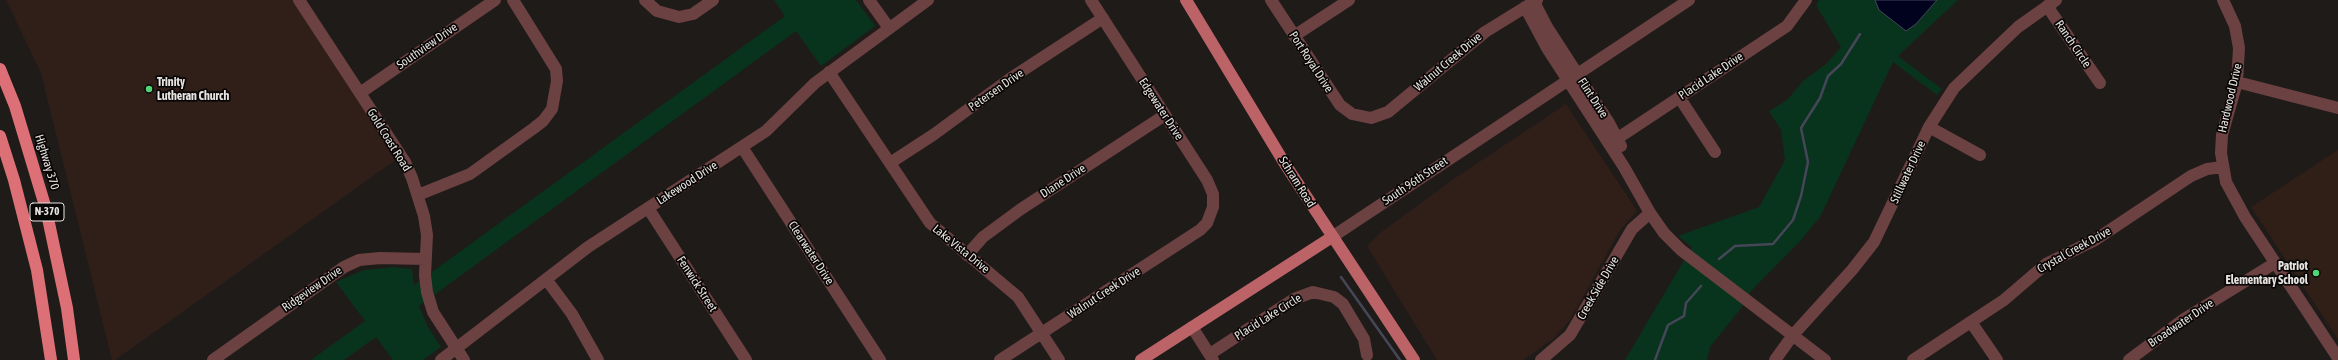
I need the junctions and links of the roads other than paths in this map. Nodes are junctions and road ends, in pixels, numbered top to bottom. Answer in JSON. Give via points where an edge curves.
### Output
{"nodes":[{"id":1,"x":299,"y":0,"type":"edge"},
{"id":2,"x":495,"y":0,"type":"edge"},
{"id":3,"x":512,"y":0,"type":"edge"},
{"id":4,"x":645,"y":0,"type":"edge"},
{"id":5,"x":713,"y":0,"type":"edge"},
{"id":6,"x":869,"y":0,"type":"edge"},
{"id":7,"x":928,"y":0,"type":"edge"},
{"id":8,"x":1091,"y":0,"type":"edge"},
{"id":9,"x":1186,"y":0,"type":"edge"},
{"id":10,"x":1271,"y":0,"type":"edge"},
{"id":11,"x":1350,"y":0,"type":"edge"},
{"id":12,"x":1689,"y":0,"type":"edge"},
{"id":13,"x":1806,"y":0,"type":"edge"},
{"id":14,"x":2223,"y":0,"type":"edge"},
{"id":15,"x":1532,"y":3,"type":"edge"},
{"id":16,"x":2052,"y":3,"type":"edge"},
{"id":17,"x":1103,"y":18,"type":"junction"},
{"id":18,"x":889,"y":28,"type":"junction"},
{"id":19,"x":1294,"y":36,"type":"junction"},
{"id":20,"x":0,"y":69,"type":"edge"},
{"id":21,"x":829,"y":72,"type":"junction"},
{"id":22,"x":1572,"y":77,"type":"junction"},
{"id":23,"x":2237,"y":82,"type":"junction"},
{"id":24,"x":2100,"y":83,"type":"dead end"},
{"id":25,"x":0,"y":92,"type":"edge"},
{"id":26,"x":360,"y":93,"type":"junction"},
{"id":27,"x":1679,"y":97,"type":"junction"},
{"id":28,"x":2338,"y":108,"type":"edge"},
{"id":29,"x":1165,"y":115,"type":"junction"},
{"id":30,"x":1359,"y":117,"type":"joint"},
{"id":31,"x":1929,"y":127,"type":"junction"},
{"id":32,"x":0,"y":136,"type":"edge"},
{"id":33,"x":1614,"y":142,"type":"junction"},
{"id":34,"x":742,"y":147,"type":"junction"},
{"id":35,"x":1715,"y":152,"type":"dead end"},
{"id":36,"x":1980,"y":154,"type":"dead end"},
{"id":37,"x":32,"y":161,"type":"junction"},
{"id":38,"x":890,"y":163,"type":"junction"},
{"id":39,"x":2223,"y":167,"type":"junction"},
{"id":40,"x":418,"y":195,"type":"junction"},
{"id":41,"x":648,"y":208,"type":"junction"},
{"id":42,"x":1650,"y":213,"type":"junction"},
{"id":43,"x":1207,"y":223,"type":"joint"},
{"id":44,"x":1332,"y":237,"type":"junction"},
{"id":45,"x":968,"y":254,"type":"junction"},
{"id":46,"x":426,"y":260,"type":"junction"},
{"id":47,"x":2275,"y":263,"type":"junction"},
{"id":48,"x":546,"y":279,"type":"junction"},
{"id":49,"x":1971,"y":322,"type":"junction"},
{"id":50,"x":1192,"y":327,"type":"junction"},
{"id":51,"x":1042,"y":333,"type":"junction"},
{"id":52,"x":1793,"y":335,"type":"junction"},
{"id":53,"x":456,"y":349,"type":"junction"},
{"id":54,"x":1367,"y":355,"type":"dead end"},
{"id":55,"x":1211,"y":357,"type":"edge"},
{"id":56,"x":2338,"y":358,"type":"edge"},
{"id":57,"x":51,"y":360,"type":"edge"},
{"id":58,"x":74,"y":360,"type":"edge"},
{"id":59,"x":213,"y":360,"type":"edge"},
{"id":60,"x":441,"y":360,"type":"edge"},
{"id":61,"x":464,"y":360,"type":"edge"},
{"id":62,"x":598,"y":360,"type":"edge"},
{"id":63,"x":746,"y":360,"type":"edge"},
{"id":64,"x":880,"y":360,"type":"edge"},
{"id":65,"x":1000,"y":360,"type":"edge"},
{"id":66,"x":1059,"y":360,"type":"edge"},
{"id":67,"x":1141,"y":360,"type":"edge"},
{"id":68,"x":1414,"y":360,"type":"edge"},
{"id":69,"x":1541,"y":360,"type":"edge"},
{"id":70,"x":1775,"y":360,"type":"edge"},
{"id":71,"x":1825,"y":360,"type":"edge"},
{"id":72,"x":1914,"y":360,"type":"edge"},
{"id":73,"x":1996,"y":360,"type":"edge"},
{"id":74,"x":2129,"y":360,"type":"edge"}],
"edges":[{"from":1,"to":26,"type":"street","name":"Gold Coast Road"},
{"from":2,"to":26,"type":"street","name":"Southview Drive"},
{"from":3,"to":40,"type":"street","via":[[556,69],[557,81],[552,109],[544,121],[470,174]]},
{"from":4,"to":5,"type":"street","via":[[657,11],[679,17],[693,14]]},
{"from":6,"to":18,"type":"street"},
{"from":7,"to":18,"type":"street","name":"Lakewood Drive"},
{"from":8,"to":17,"type":"street","name":"Edgewater Drive"},
{"from":9,"to":44,"type":"main road","name":"Schram Road"},
{"from":10,"to":19,"type":"street","name":"Port Royal Drive"},
{"from":11,"to":19,"type":"street"},
{"from":12,"to":22,"type":"street","name":"South 96th Street"},
{"from":13,"to":27,"type":"street","name":"Placid Lake Drive","via":[[1787,26]]},
{"from":14,"to":23,"type":"street","name":"Hardwood Drive","via":[[2238,37]]},
{"from":15,"to":22,"type":"street","name":"Flint Drive"},
{"from":15,"to":30,"type":"street","name":"Walnut Creek Drive","via":[[1485,32],[1388,112],[1371,118]]},
{"from":16,"to":24,"type":"street","name":"Ranch Circle"},
{"from":16,"to":31,"type":"street","name":"Stillwater Drive","via":[[2018,27],[1971,69],[1947,97]]},
{"from":17,"to":29,"type":"street","name":"Edgewater Drive"},
{"from":17,"to":38,"type":"street","name":"Petersen Drive"},
{"from":18,"to":21,"type":"street","name":"Lakewood Drive"},
{"from":19,"to":30,"type":"street","name":"Port Royal Drive","via":[[1340,105]]},
{"from":20,"to":37,"type":"highway","name":"Highway 370","number":"N-370"},
{"from":21,"to":34,"type":"street","name":"Lakewood Drive","via":[[799,97],[772,126]]},
{"from":21,"to":38,"type":"street","name":"Lake Vista Drive"},
{"from":22,"to":33,"type":"street","name":"Flint Drive"},
{"from":22,"to":44,"type":"street","name":"South 96th Street"},
{"from":23,"to":28,"type":"street"},
{"from":23,"to":39,"type":"street","name":"Hardwood Drive","via":[[2222,135]]},
{"from":25,"to":37,"type":"highway"},
{"from":26,"to":40,"type":"street","name":"Gold Coast Road","via":[[405,162]]},
{"from":27,"to":33,"type":"street","name":"Placid Lake Drive"},
{"from":27,"to":35,"type":"street"},
{"from":29,"to":43,"type":"street","name":"Edgewater Drive","via":[[1210,186],[1213,207]]},
{"from":29,"to":45,"type":"street","name":"Diane Drive","via":[[1021,209],[983,237]]},
{"from":31,"to":36,"type":"street"},
{"from":31,"to":52,"type":"street","name":"Stillwater Drive","via":[[1874,242]]},
{"from":32,"to":57,"type":"highway","number":"N-370","via":[[37,270]]},
{"from":33,"to":42,"type":"street","name":"Flint Drive"},
{"from":34,"to":41,"type":"street","name":"Lakewood Drive"},
{"from":34,"to":64,"type":"street","name":"Clearwater Drive"},
{"from":37,"to":58,"type":"highway","name":"Highway 370","number":"N-370","via":[[57,255]]},
{"from":38,"to":45,"type":"street","name":"Lake Vista Drive","via":[[930,223]]},
{"from":39,"to":47,"type":"street","name":"Hardwood Drive","via":[[2231,193]]},
{"from":39,"to":49,"type":"street","name":"Crystal Creek Drive","via":[[2191,176],[2095,240],[2046,264],[2004,300]]},
{"from":40,"to":46,"type":"street","name":"Gold Coast Road","via":[[426,235]]},
{"from":41,"to":48,"type":"street","name":"Lakewood Drive","via":[[588,247]]},
{"from":41,"to":63,"type":"street","name":"Fenwick Street"},
{"from":42,"to":52,"type":"street","name":"Flint Drive","via":[[1672,242]]},
{"from":42,"to":69,"type":"street","name":"Creek Side Drive","via":[[1632,229],[1570,335]]},
{"from":43,"to":51,"type":"street","name":"Walnut Creek Drive"},
{"from":44,"to":50,"type":"main road","name":"South 96th Street"},
{"from":44,"to":68,"type":"main road","name":"Schram Road"},
{"from":45,"to":51,"type":"street","name":"Lake Vista Drive","via":[[1015,293]]},
{"from":46,"to":53,"type":"street","name":"Gold Coast Road","via":[[427,292],[433,312]]},
{"from":46,"to":59,"type":"street","name":"Ridgeview Drive","via":[[380,258],[359,260],[344,267]]},
{"from":47,"to":56,"type":"street","name":"Hardwood Drive"},
{"from":47,"to":74,"type":"street","name":"Broadwater Drive","via":[[2184,319]]},
{"from":48,"to":53,"type":"street","name":"Lakewood Drive"},
{"from":48,"to":62,"type":"street","via":[[572,314]]},
{"from":49,"to":72,"type":"street","name":"Crystal Creek Drive"},
{"from":49,"to":73,"type":"street"},
{"from":50,"to":55,"type":"street"},
{"from":50,"to":67,"type":"main road","name":"South 96th Street"},
{"from":51,"to":65,"type":"street","name":"Walnut Creek Drive"},
{"from":51,"to":66,"type":"street","name":"Lake Vista Drive"},
{"from":52,"to":70,"type":"street","name":"Stillwater Drive"},
{"from":52,"to":71,"type":"street"},
{"from":53,"to":60,"type":"street","name":"Lakewood Drive"},
{"from":53,"to":61,"type":"street","name":"Gold Coast Road"},
{"from":54,"to":55,"type":"street","name":"Placid Lake Circle","via":[[1364,339],[1343,304],[1334,297],[1313,292],[1294,299]]}]}
